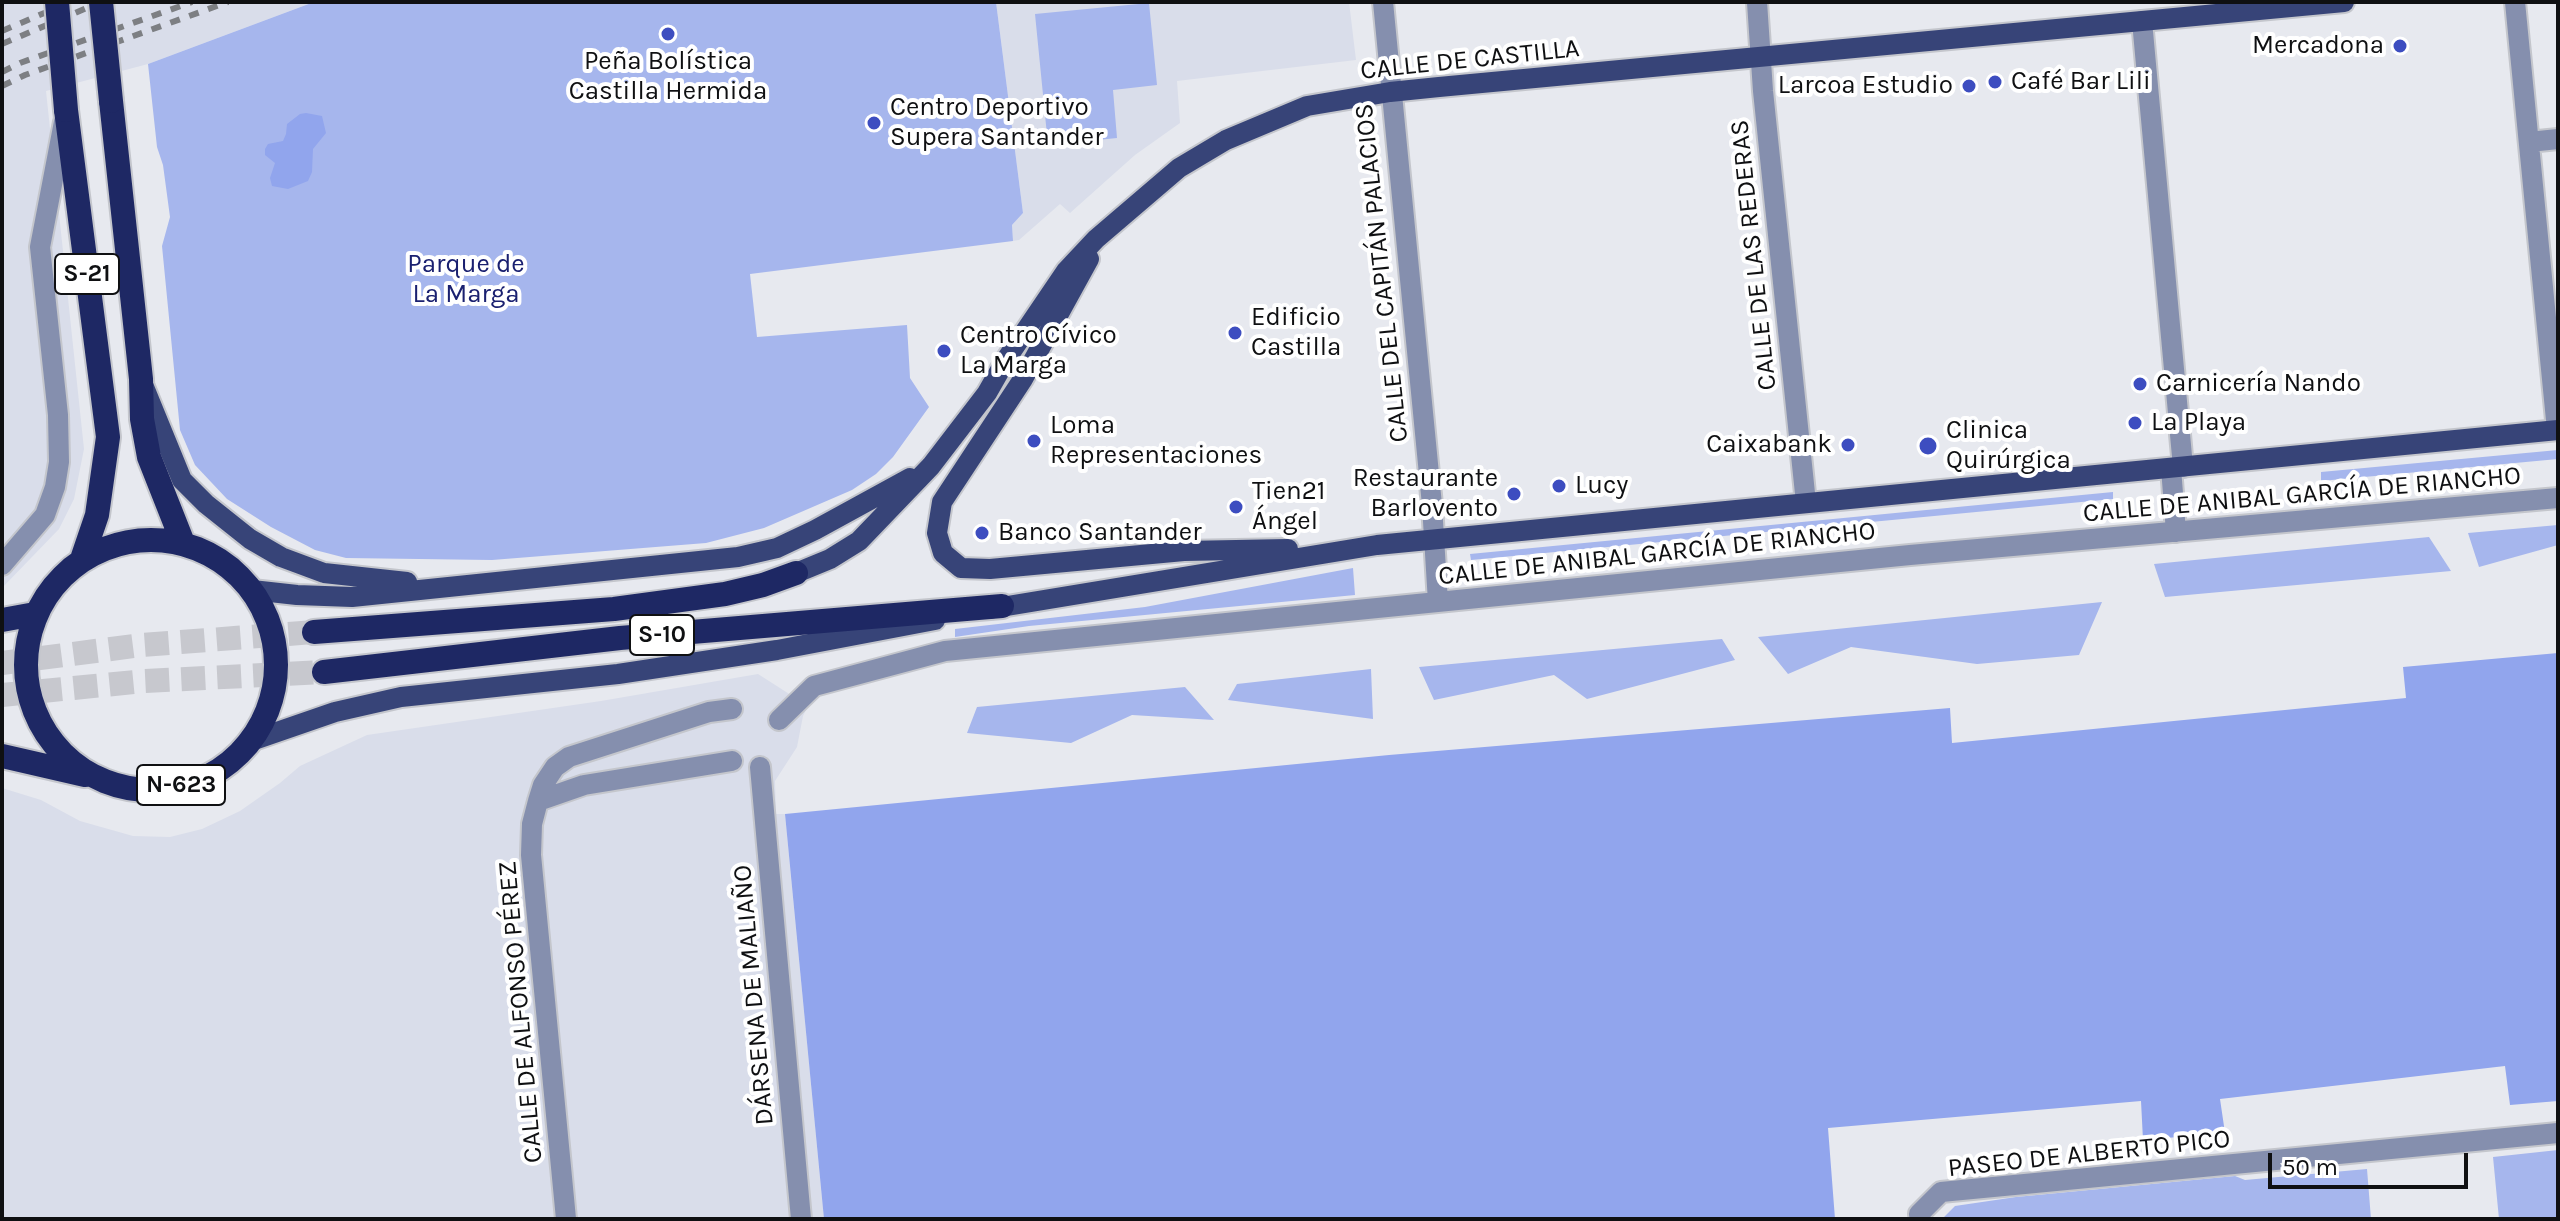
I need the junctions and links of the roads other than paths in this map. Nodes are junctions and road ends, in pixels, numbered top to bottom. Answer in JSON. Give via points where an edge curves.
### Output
{"nodes":[{"id":1,"x":57,"y":2,"type":"edge"},
{"id":2,"x":101,"y":2,"type":"edge"},
{"id":3,"x":1383,"y":2,"type":"edge"},
{"id":4,"x":1757,"y":2,"type":"edge"},
{"id":5,"x":2344,"y":2,"type":"edge"},
{"id":6,"x":2515,"y":2,"type":"edge"},
{"id":7,"x":2142,"y":21,"type":"junction"},
{"id":8,"x":1760,"y":58,"type":"junction"},
{"id":9,"x":1390,"y":92,"type":"junction"},
{"id":10,"x":66,"y":110,"type":"junction"},
{"id":11,"x":2558,"y":139,"type":"edge"},
{"id":12,"x":2529,"y":142,"type":"junction"},
{"id":13,"x":1113,"y":224,"type":"junction"},
{"id":14,"x":141,"y":379,"type":"junction"},
{"id":15,"x":2557,"y":430,"type":"edge"},
{"id":16,"x":931,"y":466,"type":"junction"},
{"id":17,"x":2177,"y":467,"type":"junction"},
{"id":18,"x":2558,"y":498,"type":"edge"},
{"id":19,"x":1806,"y":503,"type":"junction"},
{"id":20,"x":2176,"y":532,"type":"junction"},
{"id":21,"x":1434,"y":539,"type":"junction"},
{"id":22,"x":183,"y":543,"type":"junction"},
{"id":23,"x":1364,"y":547,"type":"junction"},
{"id":24,"x":82,"y":559,"type":"junction"},
{"id":25,"x":2,"y":565,"type":"edge"},
{"id":26,"x":796,"y":573,"type":"joint"},
{"id":27,"x":451,"y":585,"type":"junction"},
{"id":28,"x":252,"y":590,"type":"junction"},
{"id":29,"x":1438,"y":602,"type":"junction"},
{"id":30,"x":1002,"y":606,"type":"junction"},
{"id":31,"x":35,"y":614,"type":"junction"},
{"id":32,"x":2,"y":620,"type":"edge"},
{"id":33,"x":314,"y":632,"type":"tunnel mouth"},
{"id":34,"x":324,"y":672,"type":"tunnel mouth"},
{"id":35,"x":732,"y":709,"type":"dead end"},
{"id":36,"x":779,"y":720,"type":"dead end"},
{"id":37,"x":251,"y":741,"type":"junction"},
{"id":38,"x":2,"y":756,"type":"edge"},
{"id":39,"x":732,"y":761,"type":"dead end"},
{"id":40,"x":760,"y":767,"type":"dead end"},
{"id":41,"x":99,"y":779,"type":"junction"},
{"id":42,"x":538,"y":801,"type":"junction"},
{"id":43,"x":2558,"y":1133,"type":"edge"},
{"id":44,"x":1919,"y":1216,"type":"edge"},
{"id":45,"x":566,"y":1219,"type":"edge"},
{"id":46,"x":801,"y":1219,"type":"edge"}],
"edges":[{"from":1,"to":10,"type":"highway","number":"S-21","bridge":true},
{"from":2,"to":14,"type":"highway","number":"S-21","bridge":true},
{"from":3,"to":9,"type":"street","name":"CALLE DEL CAPITÁN PALACIOS"},
{"from":4,"to":8,"type":"street","name":"CALLE DE LAS REDERAS"},
{"from":5,"to":7,"type":"main road","name":"CALLE DE CASTILLA"},
{"from":6,"to":12,"type":"street"},
{"from":7,"to":8,"type":"main road","name":"CALLE DE CASTILLA"},
{"from":7,"to":17,"type":"street"},
{"from":8,"to":9,"type":"main road","name":"CALLE DE CASTILLA"},
{"from":8,"to":19,"type":"street","name":"CALLE DE LAS REDERAS"},
{"from":9,"to":13,"type":"main road","name":"CALLE DE CASTILLA","via":[[1307,106],[1226,140],[1179,168]]},
{"from":9,"to":21,"type":"street","name":"CALLE DEL CAPITÁN PALACIOS"},
{"from":10,"to":24,"type":"highway","number":"S-21","via":[[108,437],[97,515]]},
{"from":10,"to":25,"type":"street","via":[[40,247],[59,462],[45,515]]},
{"from":11,"to":12,"type":"street"},
{"from":12,"to":15,"type":"street"},
{"from":13,"to":16,"type":"main road","name":"CALLE DE CASTILLA","via":[[1066,271],[987,393]]},
{"from":13,"to":23,"type":"main road","via":[[1023,379],[942,502],[937,533],[943,553],[961,568],[990,569],[1184,551]]},
{"from":14,"to":22,"type":"highway","number":"S-21","via":[[149,457]]},
{"from":14,"to":27,"type":"main road","via":[[182,480],[250,539],[324,573]]},
{"from":15,"to":17,"type":"main road"},
{"from":16,"to":26,"type":"main road","name":"CALLE DE CASTILLA","via":[[859,541]]},
{"from":16,"to":27,"type":"main road","via":[[777,548],[700,562]]},
{"from":17,"to":19,"type":"main road"},
{"from":17,"to":20,"type":"street"},
{"from":18,"to":20,"type":"street","name":"CALLE DE ANIBAL GARCÍA DE RIANCHO"},
{"from":19,"to":21,"type":"main road"},
{"from":20,"to":29,"type":"street","name":"CALLE DE ANIBAL GARCÍA DE RIANCHO"},
{"from":21,"to":23,"type":"main road"},
{"from":21,"to":29,"type":"street","name":"CALLE DEL CAPITÁN PALACIOS"},
{"from":22,"to":24,"type":"highway","number":"N-623","via":[[131,540]]},
{"from":22,"to":28,"type":"highway","number":"N-623","via":[[222,561]]},
{"from":23,"to":30,"type":"main road"},
{"from":24,"to":31,"type":"highway","number":"N-623","via":[[54,583]]},
{"from":26,"to":33,"type":"highway","number":"S-10","via":[[725,594],[614,609]]},
{"from":27,"to":28,"type":"main road","via":[[352,597]]},
{"from":28,"to":37,"type":"highway","number":"N-623","via":[[270,624],[277,662],[272,700]]},
{"from":29,"to":36,"type":"street","name":"CALLE DE ANIBAL GARCÍA DE RIANCHO","via":[[945,651],[814,686]]},
{"from":30,"to":34,"type":"highway","number":"S-10","via":[[620,638]]},
{"from":30,"to":37,"type":"main road","via":[[734,657],[401,697],[335,712]]},
{"from":31,"to":32,"type":"highway"},
{"from":31,"to":41,"type":"highway","number":"N-623","via":[[26,651],[28,690],[37,715],[66,757]]},
{"from":35,"to":42,"type":"street","via":[[569,757],[555,767]]},
{"from":37,"to":41,"type":"highway","number":"N-623","via":[[232,761],[202,779],[168,789],[133,789]]},
{"from":38,"to":41,"type":"highway"},
{"from":39,"to":42,"type":"street","via":[[584,785]]},
{"from":40,"to":46,"type":"street","name":"DÁRSENA DE MALIAÑO"},
{"from":42,"to":45,"type":"street","name":"CALLE DE ALFONSO PÉREZ","via":[[531,855]]},
{"from":43,"to":44,"type":"street","name":"PASEO DE ALBERTO PICO","via":[[1941,1192]]}]}
